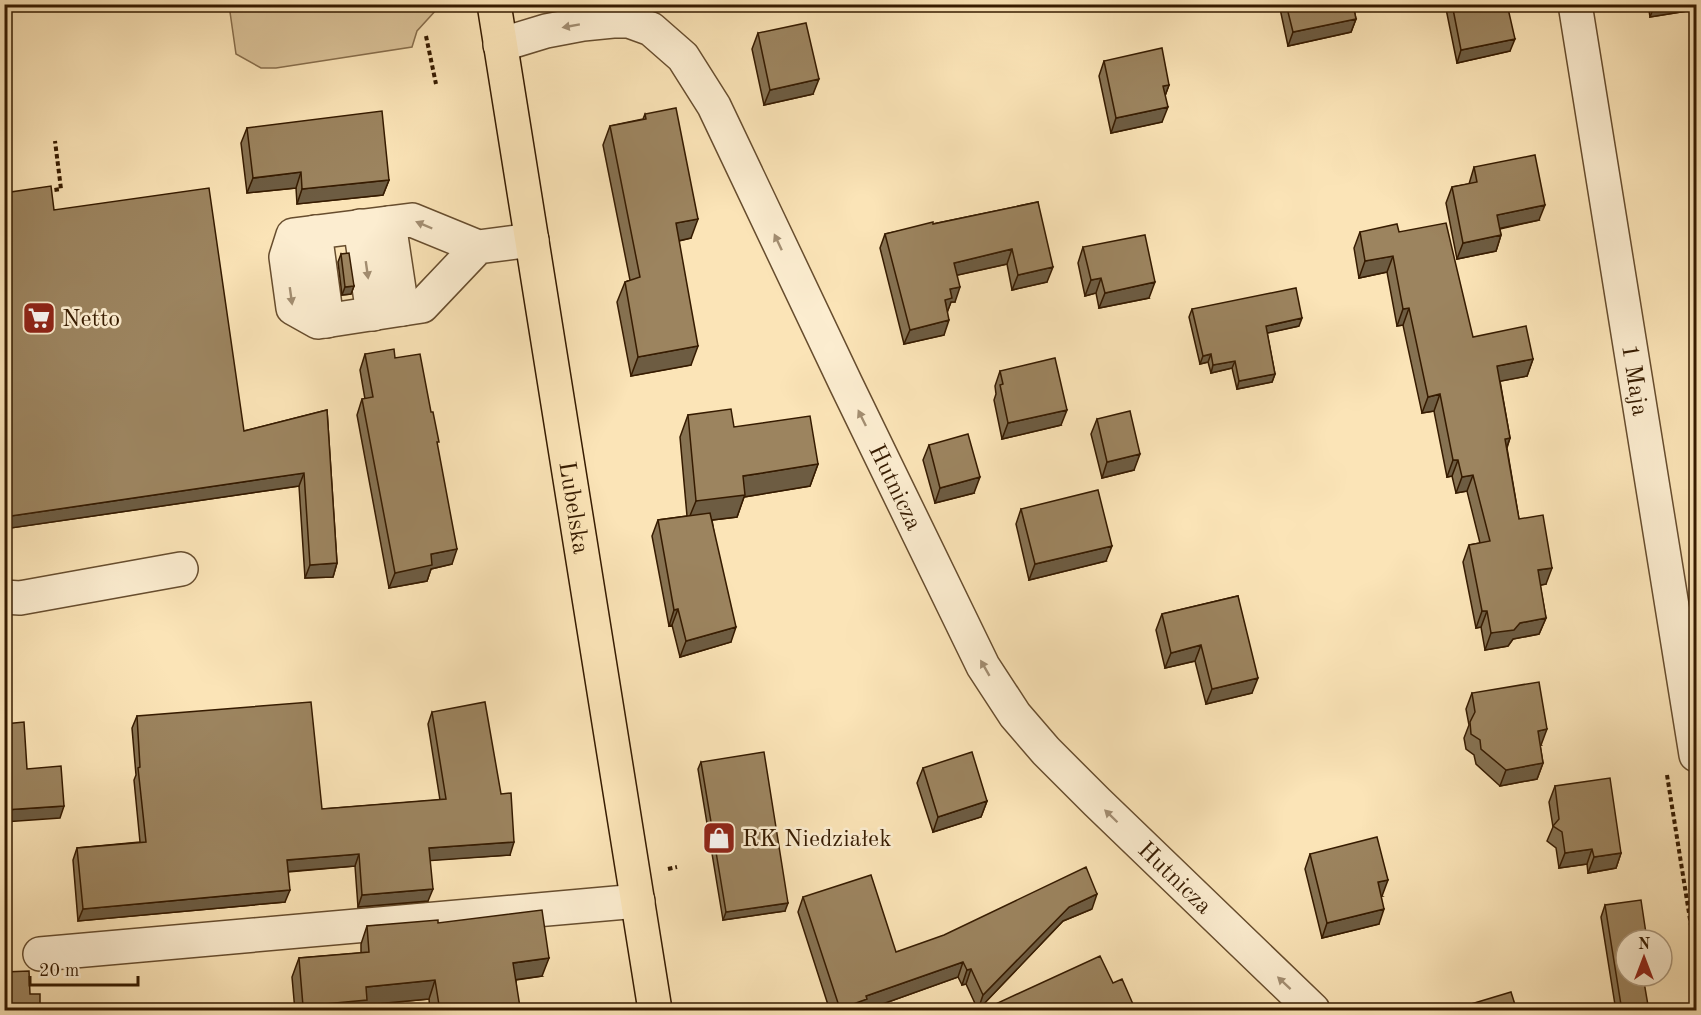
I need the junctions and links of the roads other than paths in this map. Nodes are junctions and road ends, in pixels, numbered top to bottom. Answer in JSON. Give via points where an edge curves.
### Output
{"nodes":[{"id":1,"x":494,"y":4,"type":"edge"},
{"id":2,"x":1575,"y":4,"type":"edge"},
{"id":3,"x":500,"y":45,"type":"junction"},
{"id":4,"x":375,"y":224,"type":"junction"},
{"id":5,"x":532,"y":240,"type":"junction"},
{"id":6,"x":478,"y":247,"type":"junction"},
{"id":7,"x":387,"y":311,"type":"junction"},
{"id":8,"x":182,"y":569,"type":"dead end"},
{"id":9,"x":4,"y":597,"type":"edge"},
{"id":10,"x":1696,"y":755,"type":"edge"},
{"id":11,"x":638,"y":901,"type":"junction"},
{"id":12,"x":40,"y":954,"type":"dead end"},
{"id":13,"x":655,"y":1011,"type":"edge"},
{"id":14,"x":1313,"y":1011,"type":"edge"}],
"edges":[{"from":1,"to":3,"type":"main road","name":"Lubelska"},
{"from":2,"to":10,"type":"street","name":"1 Maja"},
{"from":3,"to":5,"type":"main road","name":"Lubelska"},
{"from":14,"to":3,"type":"street","name":"Hutnicza","one_way":true,"via":[[1097,802],[1015,715],[983,666],[714,106],[683,57],[651,29],[629,21],[572,26]]},
{"from":6,"to":4,"type":"street","one_way":true,"via":[[412,219]]},
{"from":4,"to":7,"type":"street","one_way":true},
{"from":4,"to":7,"type":"street","one_way":true,"via":[[293,235],[286,257],[293,308],[318,322]]},
{"from":5,"to":6,"type":"street"},
{"from":5,"to":11,"type":"main road","name":"Lubelska"},
{"from":6,"to":7,"type":"street","via":[[422,306]]},
{"from":8,"to":9,"type":"street","via":[[20,598]]},
{"from":11,"to":12,"type":"street"},
{"from":11,"to":13,"type":"main road","name":"Lubelska"}]}
